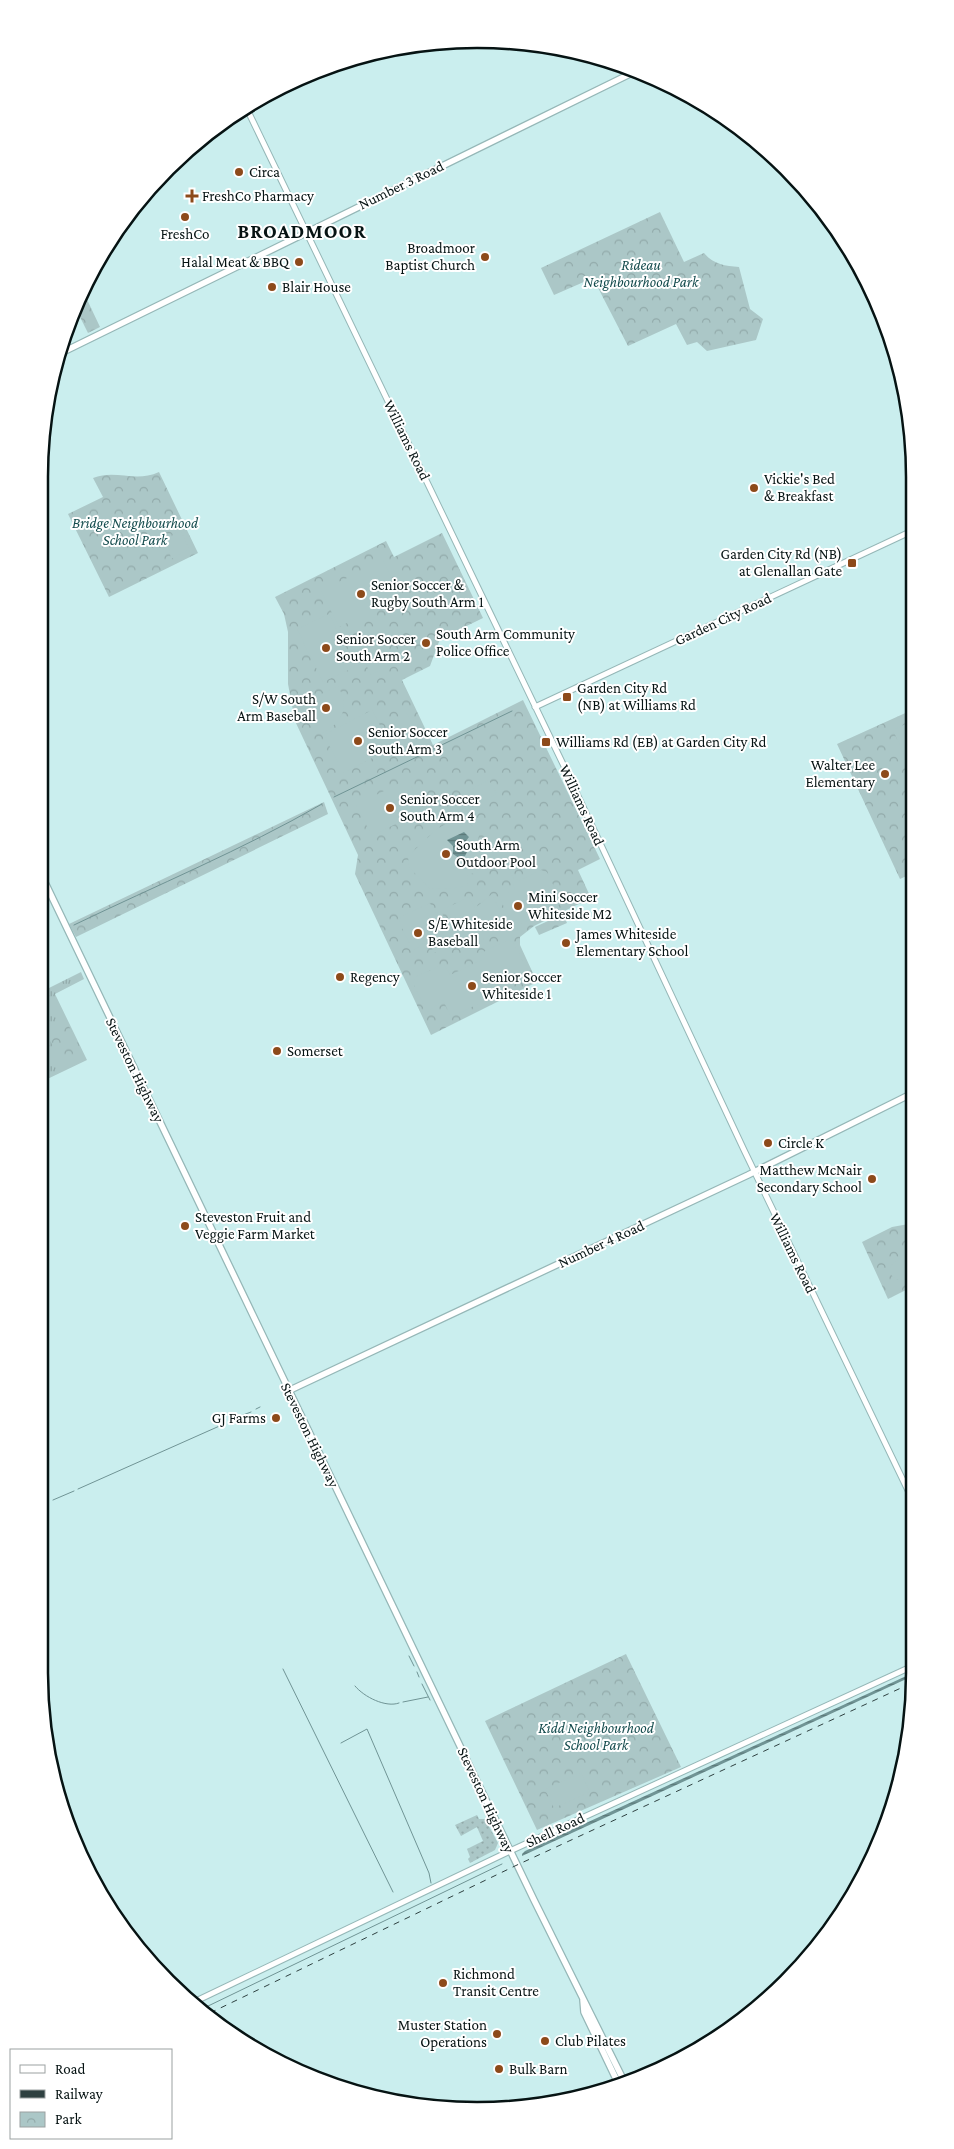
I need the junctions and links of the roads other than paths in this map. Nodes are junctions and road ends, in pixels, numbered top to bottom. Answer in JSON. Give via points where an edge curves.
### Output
{"nodes":[{"id":1,"x":628,"y":75,"type":"edge"},
{"id":2,"x":249,"y":113,"type":"edge"},
{"id":3,"x":306,"y":231,"type":"junction"},
{"id":4,"x":67,"y":350,"type":"edge"},
{"id":5,"x":906,"y":534,"type":"edge"},
{"id":6,"x":535,"y":707,"type":"junction"},
{"id":7,"x":48,"y":889,"type":"edge"},
{"id":8,"x":906,"y":1097,"type":"edge"},
{"id":9,"x":754,"y":1172,"type":"junction"},
{"id":10,"x":288,"y":1391,"type":"junction"},
{"id":11,"x":906,"y":1486,"type":"edge"},
{"id":12,"x":906,"y":1669,"type":"edge"},
{"id":13,"x":510,"y":1851,"type":"junction"},
{"id":14,"x":199,"y":1999,"type":"edge"},
{"id":15,"x":583,"y":2000,"type":"junction"},
{"id":16,"x":622,"y":2076,"type":"edge"},
{"id":17,"x":616,"y":2079,"type":"edge"}],
"edges":[{"from":1,"to":3,"type":"main road","name":"Number 3 Road"},
{"from":2,"to":3,"type":"street","name":"Williams Road"},
{"from":3,"to":4,"type":"main road","name":"Number 3 Road"},
{"from":3,"to":6,"type":"street","name":"Williams Road"},
{"from":5,"to":6,"type":"street","name":"Garden City Road"},
{"from":6,"to":9,"type":"street","name":"Williams Road"},
{"from":7,"to":10,"type":"main road","name":"Steveston Highway"},
{"from":8,"to":9,"type":"main road","name":"Number 4 Road"},
{"from":9,"to":10,"type":"main road","name":"Number 4 Road"},
{"from":9,"to":11,"type":"street","name":"Williams Road"},
{"from":10,"to":13,"type":"main road","name":"Steveston Highway"},
{"from":12,"to":13,"type":"street","name":"Shell Road"},
{"from":13,"to":14,"type":"street","name":"Shell Road"},
{"from":13,"to":15,"type":"main road","name":"Steveston Highway"},
{"from":15,"to":16,"type":"main road","name":"Steveston Highway"},
{"from":15,"to":17,"type":"main road","name":"Steveston Highway","via":[[584,2012]]}]}
